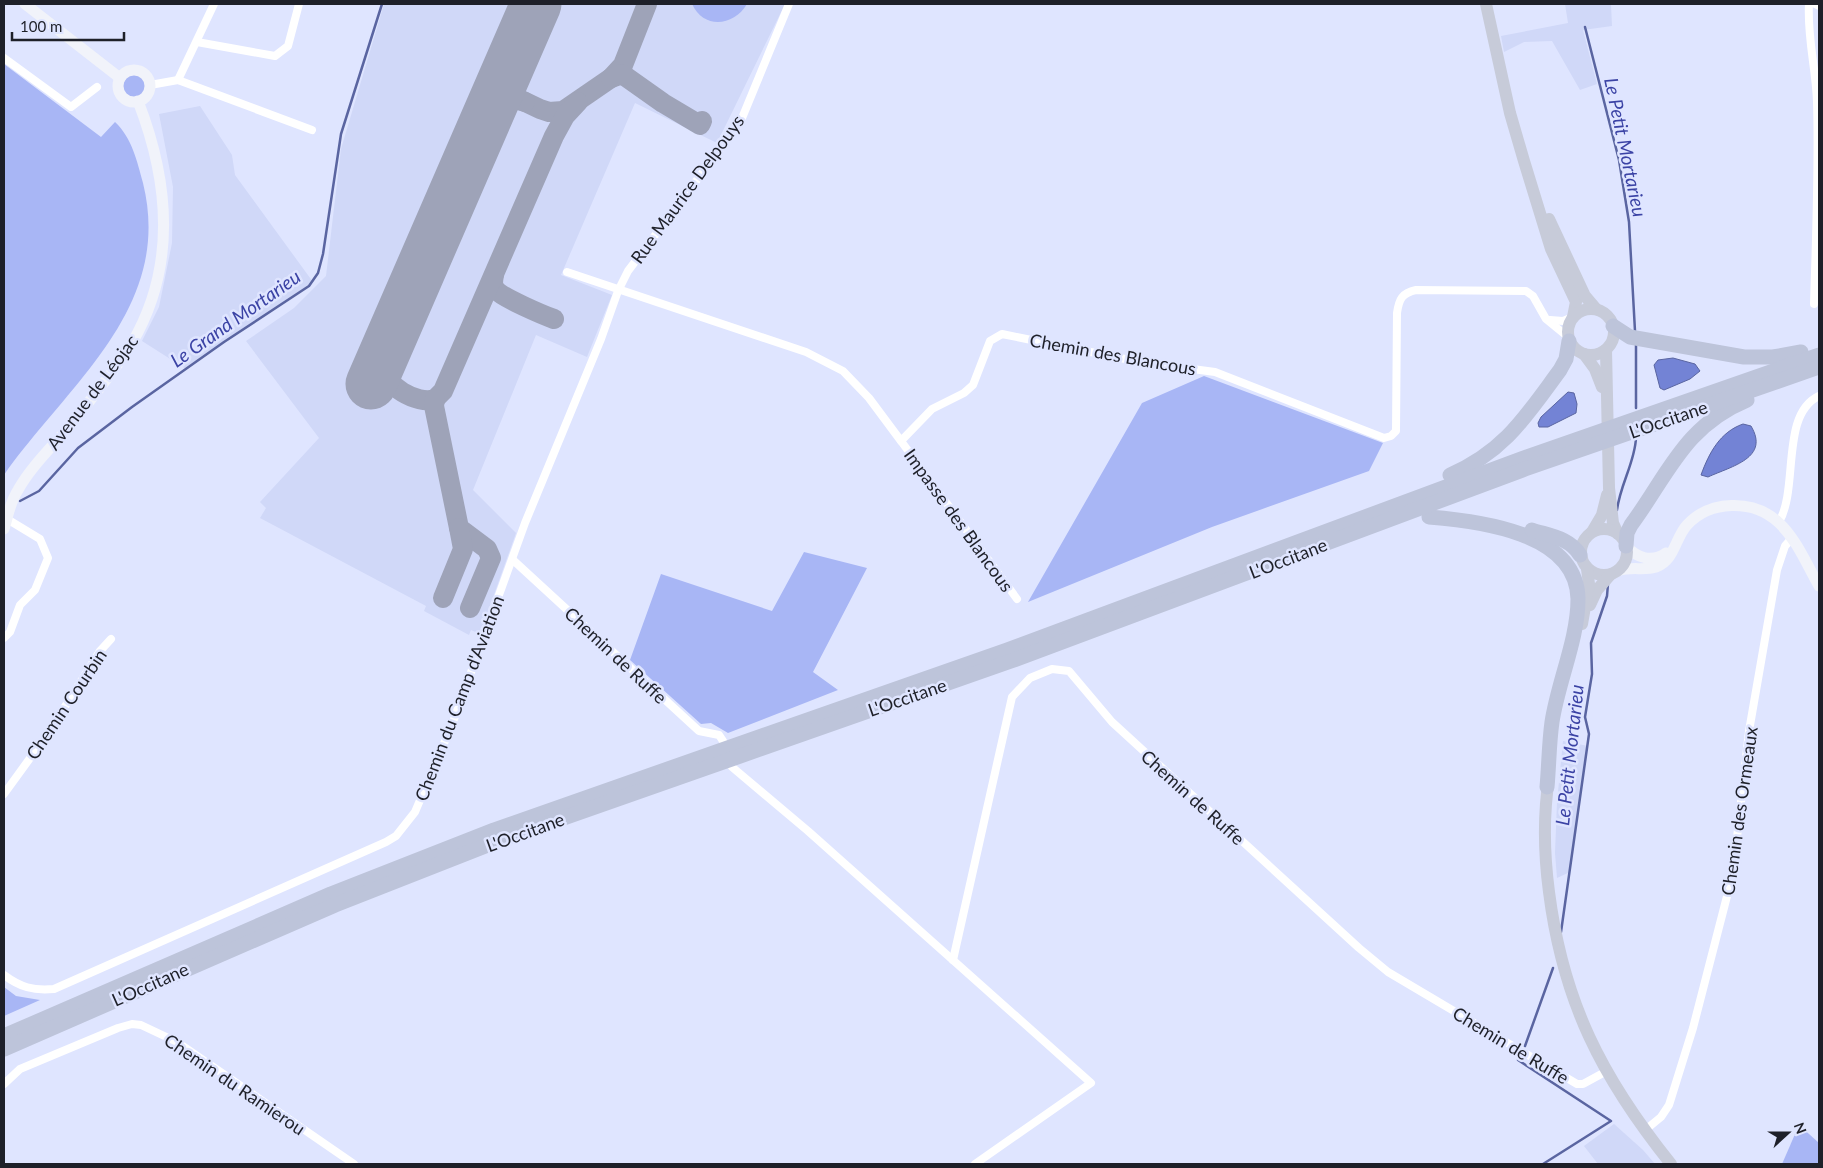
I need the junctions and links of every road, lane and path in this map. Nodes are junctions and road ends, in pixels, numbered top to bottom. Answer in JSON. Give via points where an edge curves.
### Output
{"nodes":[{"id":1,"x":25,"y":4,"type":"edge"},
{"id":2,"x":214,"y":4,"type":"edge"},
{"id":3,"x":299,"y":4,"type":"edge"},
{"id":4,"x":789,"y":4,"type":"edge"},
{"id":5,"x":1486,"y":4,"type":"edge"},
{"id":6,"x":1809,"y":4,"type":"edge"},
{"id":7,"x":1816,"y":4,"type":"edge"},
{"id":8,"x":1819,"y":6,"type":"edge"},
{"id":9,"x":196,"y":42,"type":"junction"},
{"id":10,"x":4,"y":58,"type":"edge"},
{"id":11,"x":120,"y":78,"type":"junction"},
{"id":12,"x":178,"y":80,"type":"junction"},
{"id":13,"x":150,"y":85,"type":"junction"},
{"id":14,"x":97,"y":88,"type":"dead end"},
{"id":15,"x":138,"y":101,"type":"junction"},
{"id":16,"x":312,"y":130,"type":"dead end"},
{"id":17,"x":1533,"y":187,"type":"junction"},
{"id":18,"x":567,"y":272,"type":"dead end"},
{"id":19,"x":618,"y":291,"type":"junction"},
{"id":20,"x":1814,"y":304,"type":"dead end"},
{"id":21,"x":1596,"y":309,"type":"junction"},
{"id":22,"x":1573,"y":317,"type":"junction"},
{"id":23,"x":1546,"y":319,"type":"junction"},
{"id":24,"x":1613,"y":326,"type":"junction"},
{"id":25,"x":1569,"y":339,"type":"junction"},
{"id":26,"x":1819,"y":347,"type":"edge"},
{"id":27,"x":1606,"y":350,"type":"junction"},
{"id":28,"x":1584,"y":354,"type":"junction"},
{"id":29,"x":1819,"y":355,"type":"edge"},
{"id":30,"x":1819,"y":367,"type":"edge"},
{"id":31,"x":1819,"y":371,"type":"edge"},
{"id":32,"x":1819,"y":396,"type":"edge"},
{"id":33,"x":1607,"y":406,"type":"junction"},
{"id":34,"x":901,"y":441,"type":"junction"},
{"id":35,"x":1609,"y":488,"type":"junction"},
{"id":36,"x":1429,"y":517,"type":"junction"},
{"id":37,"x":1778,"y":522,"type":"junction"},
{"id":38,"x":5,"y":524,"type":"edge"},
{"id":39,"x":1592,"y":532,"type":"junction"},
{"id":40,"x":1792,"y":538,"type":"junction"},
{"id":41,"x":1622,"y":540,"type":"junction"},
{"id":42,"x":1293,"y":543,"type":"junction"},
{"id":43,"x":1676,"y":543,"type":"junction"},
{"id":44,"x":1580,"y":555,"type":"junction"},
{"id":45,"x":513,"y":560,"type":"junction"},
{"id":46,"x":1273,"y":564,"type":"junction"},
{"id":47,"x":1587,"y":569,"type":"junction"},
{"id":48,"x":1614,"y":573,"type":"junction"},
{"id":49,"x":1819,"y":586,"type":"edge"},
{"id":50,"x":1016,"y":598,"type":"dead end"},
{"id":51,"x":1581,"y":629,"type":"junction"},
{"id":52,"x":4,"y":638,"type":"edge"},
{"id":53,"x":111,"y":639,"type":"dead end"},
{"id":54,"x":723,"y":741,"type":"dead end"},
{"id":55,"x":732,"y":767,"type":"dead end"},
{"id":56,"x":1547,"y":787,"type":"junction"},
{"id":57,"x":4,"y":794,"type":"edge"},
{"id":58,"x":953,"y":960,"type":"junction"},
{"id":59,"x":4,"y":975,"type":"edge"},
{"id":60,"x":4,"y":1036,"type":"edge"},
{"id":61,"x":4,"y":1049,"type":"edge"},
{"id":62,"x":1605,"y":1072,"type":"junction"},
{"id":63,"x":4,"y":1084,"type":"edge"},
{"id":64,"x":1644,"y":1131,"type":"junction"},
{"id":65,"x":354,"y":1164,"type":"edge"},
{"id":66,"x":975,"y":1164,"type":"edge"},
{"id":67,"x":1671,"y":1164,"type":"edge"}],
"edges":[{"from":1,"to":11,"type":"main road"},
{"from":2,"to":9,"type":"street"},
{"from":3,"to":9,"type":"street","via":[[288,46],[275,56]]},
{"from":4,"to":19,"type":"street","name":"Rue Maurice Delpouys","via":[[740,123],[628,272]]},
{"from":5,"to":17,"type":"main road","via":[[1510,114]]},
{"from":6,"to":20,"type":"street","via":[[1818,182]]},
{"from":7,"to":8,"type":"street"},
{"from":9,"to":12,"type":"street"},
{"from":10,"to":14,"type":"street","via":[[71,107]]},
{"from":11,"to":13,"type":"main road","via":[[128,71],[138,70],[147,75]]},
{"from":11,"to":15,"type":"main road","via":[[121,96],[129,101]]},
{"from":12,"to":13,"type":"street"},
{"from":12,"to":16,"type":"street"},
{"from":13,"to":15,"type":"main road","via":[[147,95]]},
{"from":15,"to":38,"type":"main road","name":"Avenue de Léojac","via":[[164,200],[164,247],[155,292],[123,357],[18,489]]},
{"from":17,"to":21,"type":"main road","via":[[1585,296]]},
{"from":17,"to":22,"type":"main road","via":[[1551,249],[1573,292],[1576,307]]},
{"from":18,"to":19,"type":"street"},
{"from":19,"to":34,"type":"street","via":[[806,352],[843,371],[869,398]]},
{"from":19,"to":45,"type":"street","name":"Chemin du Camp d'Aviation"},
{"from":21,"to":22,"type":"main road","via":[[1583,310]]},
{"from":21,"to":24,"type":"main road","via":[[1607,315]]},
{"from":22,"to":23,"type":"street","via":[[1557,321]]},
{"from":22,"to":25,"type":"main road","via":[[1569,323]]},
{"from":23,"to":25,"type":"street","name":"Chemin des Blancous"},
{"from":23,"to":34,"type":"street","name":"Chemin des Blancous","via":[[1533,296],[1526,291],[1416,290],[1405,293],[1399,299],[1397,314],[1396,431],[1389,438],[1215,372],[1140,362],[1002,334],[990,341],[972,385],[964,393],[932,409]]},
{"from":24,"to":26,"type":"highway","via":[[1630,337],[1744,357],[1785,356]]},
{"from":24,"to":27,"type":"main road","via":[[1613,339]]},
{"from":25,"to":28,"type":"main road"},
{"from":25,"to":42,"type":"highway","via":[[1566,359],[1560,370],[1517,427],[1488,455],[1455,473]]},
{"from":27,"to":28,"type":"main road","via":[[1599,354]]},
{"from":27,"to":33,"type":"main road"},
{"from":28,"to":33,"type":"main road","via":[[1598,377]]},
{"from":29,"to":42,"type":"highway","name":"L'Occitane","via":[[1539,452]]},
{"from":30,"to":46,"type":"highway","name":"L'Occitane","via":[[1534,466]]},
{"from":31,"to":41,"type":"highway","via":[[1739,403],[1700,428],[1680,451]]},
{"from":32,"to":37,"type":"street","via":[[1800,414],[1787,504]]},
{"from":33,"to":35,"type":"main road"},
{"from":34,"to":50,"type":"street","name":"Impasse des Blancous"},
{"from":35,"to":39,"type":"main road","via":[[1602,515]]},
{"from":35,"to":41,"type":"main road","via":[[1613,523]]},
{"from":36,"to":44,"type":"highway","via":[[1469,516],[1504,522],[1567,541],[1576,547]]},
{"from":36,"to":46,"type":"highway"},
{"from":36,"to":56,"type":"highway","via":[[1468,520],[1538,541],[1559,554],[1574,579],[1578,600],[1576,619],[1552,722]]},
{"from":37,"to":40,"type":"main road"},
{"from":37,"to":43,"type":"main road","via":[[1756,510],[1729,505],[1713,508],[1687,525]]},
{"from":38,"to":52,"type":"street","via":[[40,539],[48,558],[35,590],[20,605],[10,632]]},
{"from":39,"to":41,"type":"main road","via":[[1606,529]]},
{"from":39,"to":44,"type":"main road","via":[[1583,542]]},
{"from":40,"to":49,"type":"main road"},
{"from":40,"to":64,"type":"street","name":"Chemin des Ormeaux","via":[[1785,546],[1777,570],[1749,731],[1733,873],[1719,931],[1669,1105],[1661,1117]]},
{"from":41,"to":43,"type":"main road","via":[[1637,556],[1652,559],[1662,556]]},
{"from":41,"to":48,"type":"main road","via":[[1626,560]]},
{"from":42,"to":60,"type":"highway","name":"L'Occitane","via":[[998,653],[494,830],[321,898]]},
{"from":43,"to":48,"type":"main road","via":[[1669,558],[1656,567],[1629,568]]},
{"from":44,"to":47,"type":"main road"},
{"from":45,"to":54,"type":"street","name":"Chemin de Ruffe","via":[[699,731],[719,735]]},
{"from":45,"to":59,"type":"street","name":"Chemin du Camp d'Aviation","via":[[453,722],[415,812],[396,836],[54,989],[37,990],[18,985]]},
{"from":46,"to":61,"type":"highway","name":"L'Occitane","via":[[434,866],[240,945]]},
{"from":47,"to":48,"type":"main road","via":[[1594,574]]},
{"from":47,"to":51,"type":"main road","via":[[1588,589]]},
{"from":48,"to":51,"type":"main road","via":[[1597,590]]},
{"from":51,"to":56,"type":"main road","via":[[1561,707]]},
{"from":53,"to":57,"type":"street","name":"Chemin Courbin"},
{"from":55,"to":58,"type":"street"},
{"from":56,"to":62,"type":"main road","via":[[1544,838],[1555,934],[1567,984]]},
{"from":58,"to":62,"type":"street","name":"Chemin de Ruffe","via":[[1012,696],[1030,678],[1052,669],[1061,669],[1074,676],[1112,722],[1388,972],[1577,1084]]},
{"from":58,"to":66,"type":"street","via":[[1090,1083]]},
{"from":62,"to":64,"type":"main road"},
{"from":63,"to":65,"type":"street","name":"Chemin du Ramierou","via":[[20,1069],[118,1028],[141,1025],[177,1042]]},
{"from":64,"to":67,"type":"main road"}]}
